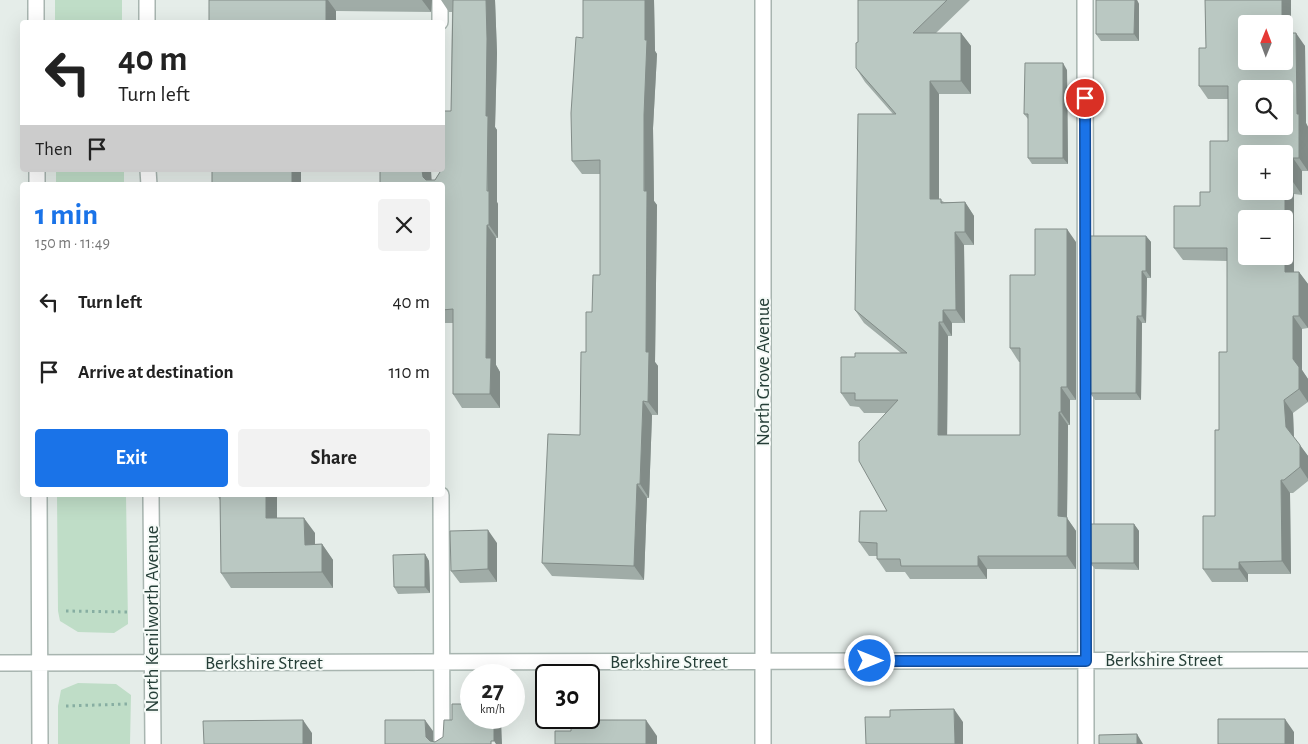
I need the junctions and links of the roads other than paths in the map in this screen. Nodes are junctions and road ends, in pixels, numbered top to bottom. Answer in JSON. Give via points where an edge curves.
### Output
{"nodes":[{"id":1,"x":36,"y":0,"type":"edge"},
{"id":2,"x":147,"y":0,"type":"edge"},
{"id":3,"x":440,"y":0,"type":"edge"},
{"id":4,"x":763,"y":0,"type":"edge"},
{"id":5,"x":1085,"y":0,"type":"edge"},
{"id":6,"x":36,"y":20,"type":"edge"},
{"id":7,"x":147,"y":20,"type":"edge"},
{"id":8,"x":440,"y":20,"type":"edge"},
{"id":9,"x":38,"y":497,"type":"edge"},
{"id":10,"x":151,"y":497,"type":"edge"},
{"id":11,"x":441,"y":497,"type":"edge"},
{"id":12,"x":1308,"y":660,"type":"edge"},
{"id":13,"x":763,"y":661,"type":"junction"},
{"id":14,"x":1086,"y":661,"type":"junction"},
{"id":15,"x":442,"y":662,"type":"junction"},
{"id":16,"x":0,"y":663,"type":"edge"},
{"id":17,"x":40,"y":663,"type":"junction"},
{"id":18,"x":153,"y":663,"type":"junction"},
{"id":19,"x":40,"y":744,"type":"edge"},
{"id":20,"x":153,"y":744,"type":"edge"},
{"id":21,"x":442,"y":744,"type":"edge"},
{"id":22,"x":763,"y":744,"type":"edge"},
{"id":23,"x":1086,"y":744,"type":"edge"}],
"edges":[{"from":1,"to":6,"type":"street"},
{"from":2,"to":7,"type":"street"},
{"from":3,"to":8,"type":"street"},
{"from":4,"to":13,"type":"street","name":"North Grove Avenue"},
{"from":5,"to":14,"type":"street"},
{"from":9,"to":17,"type":"street"},
{"from":10,"to":18,"type":"street","name":"North Kenilworth Avenue"},
{"from":11,"to":15,"type":"street"},
{"from":12,"to":14,"type":"street","name":"Berkshire Street"},
{"from":13,"to":14,"type":"street","name":"Berkshire Street"},
{"from":13,"to":15,"type":"street","name":"Berkshire Street"},
{"from":13,"to":22,"type":"street","name":"North Grove Avenue"},
{"from":14,"to":23,"type":"street"},
{"from":15,"to":18,"type":"street","name":"Berkshire Street"},
{"from":15,"to":21,"type":"street"},
{"from":16,"to":17,"type":"street","name":"Berkshire Street"},
{"from":17,"to":18,"type":"street","name":"Berkshire Street"},
{"from":17,"to":19,"type":"street"},
{"from":18,"to":20,"type":"street","name":"North Kenilworth Avenue"}]}
